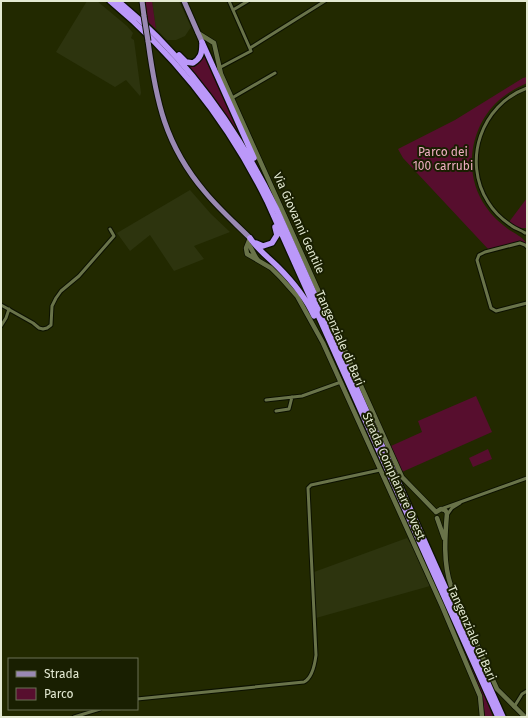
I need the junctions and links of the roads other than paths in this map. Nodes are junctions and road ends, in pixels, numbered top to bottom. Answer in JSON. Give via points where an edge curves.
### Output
{"nodes":[{"id":1,"x":110,"y":1,"type":"edge"},
{"id":2,"x":118,"y":1,"type":"edge"},
{"id":3,"x":142,"y":1,"type":"edge"},
{"id":4,"x":184,"y":1,"type":"edge"},
{"id":5,"x":229,"y":1,"type":"edge"},
{"id":6,"x":248,"y":1,"type":"edge"},
{"id":7,"x":325,"y":1,"type":"edge"},
{"id":8,"x":233,"y":10,"type":"junction"},
{"id":9,"x":198,"y":33,"type":"junction"},
{"id":10,"x":154,"y":34,"type":"junction"},
{"id":11,"x":211,"y":41,"type":"junction"},
{"id":12,"x":202,"y":42,"type":"junction"},
{"id":13,"x":250,"y":48,"type":"junction"},
{"id":14,"x":219,"y":68,"type":"junction"},
{"id":15,"x":274,"y":73,"type":"dead end"},
{"id":16,"x":527,"y":88,"type":"edge"},
{"id":17,"x":232,"y":98,"type":"junction"},
{"id":18,"x":263,"y":182,"type":"junction"},
{"id":19,"x":267,"y":201,"type":"junction"},
{"id":20,"x":110,"y":230,"type":"dead end"},
{"id":21,"x":526,"y":234,"type":"edge"},
{"id":22,"x":249,"y":241,"type":"junction"},
{"id":23,"x":527,"y":247,"type":"edge"},
{"id":24,"x":527,"y":303,"type":"edge"},
{"id":25,"x":1,"y":305,"type":"edge"},
{"id":26,"x":9,"y":309,"type":"junction"},
{"id":27,"x":1,"y":326,"type":"edge"},
{"id":28,"x":325,"y":331,"type":"junction"},
{"id":29,"x":341,"y":382,"type":"junction"},
{"id":30,"x":292,"y":397,"type":"junction"},
{"id":31,"x":266,"y":400,"type":"dead end"},
{"id":32,"x":276,"y":411,"type":"dead end"},
{"id":33,"x":380,"y":470,"type":"junction"},
{"id":34,"x":527,"y":478,"type":"edge"},
{"id":35,"x":461,"y":502,"type":"junction"},
{"id":36,"x":441,"y":509,"type":"junction"},
{"id":37,"x":436,"y":512,"type":"junction"},
{"id":38,"x":446,"y":517,"type":"junction"},
{"id":39,"x":437,"y":518,"type":"junction"},
{"id":40,"x":445,"y":542,"type":"junction"},
{"id":41,"x":527,"y":691,"type":"edge"},
{"id":42,"x":138,"y":699,"type":"edge"},
{"id":43,"x":494,"y":704,"type":"junction"},
{"id":44,"x":514,"y":707,"type":"junction"},
{"id":45,"x":97,"y":710,"type":"edge"},
{"id":46,"x":74,"y":717,"type":"edge"},
{"id":47,"x":482,"y":717,"type":"edge"},
{"id":48,"x":494,"y":717,"type":"edge"},
{"id":49,"x":498,"y":717,"type":"edge"},
{"id":50,"x":503,"y":717,"type":"edge"},
{"id":51,"x":507,"y":717,"type":"edge"},
{"id":52,"x":525,"y":717,"type":"edge"}],
"edges":[{"from":1,"to":19,"type":"highway","name":"Tangenziale di Bari","via":[[170,58],[203,97],[236,144]]},
{"from":2,"to":10,"type":"highway","name":"Tangenziale di Bari"},
{"from":3,"to":22,"type":"main road","bridge":true,"via":[[157,98],[167,131],[186,167],[206,194]]},
{"from":4,"to":9,"type":"main road"},
{"from":5,"to":8,"type":"street"},
{"from":6,"to":8,"type":"street"},
{"from":7,"to":13,"type":"street"},
{"from":8,"to":13,"type":"street"},
{"from":9,"to":11,"type":"street"},
{"from":9,"to":12,"type":"main road"},
{"from":10,"to":12,"type":"highway","via":[[183,60],[190,63],[201,56]]},
{"from":10,"to":18,"type":"highway","name":"Tangenziale di Bari","via":[[189,72],[223,115]]},
{"from":11,"to":12,"type":"street"},
{"from":11,"to":14,"type":"street","name":"Via Giovanni Gentile","via":[[216,47]]},
{"from":12,"to":18,"type":"highway"},
{"from":13,"to":14,"type":"street","via":[[251,51]]},
{"from":14,"to":17,"type":"street","name":"Via Giovanni Gentile"},
{"from":15,"to":17,"type":"street"},
{"from":16,"to":21,"type":"street","via":[[504,101],[489,117],[481,133],[476,153],[479,181],[489,203],[508,224]]},
{"from":17,"to":37,"type":"street","name":"Via Giovanni Gentile","via":[[402,477]]},
{"from":18,"to":43,"type":"highway","name":"Tangenziale di Bari"},
{"from":19,"to":22,"type":"highway","via":[[267,208],[277,232],[275,240],[270,245],[263,246]]},
{"from":19,"to":28,"type":"highway","name":"Tangenziale di Bari"},
{"from":20,"to":26,"type":"street","via":[[114,236],[56,298],[52,306],[51,325],[39,328]]},
{"from":22,"to":28,"type":"highway","via":[[292,283],[320,328]]},
{"from":22,"to":29,"type":"street","name":"Strada Complanare Ovest","via":[[247,254],[271,268],[297,296]]},
{"from":23,"to":24,"type":"street","via":[[520,243],[485,252],[477,260],[490,308],[496,311]]},
{"from":25,"to":26,"type":"street"},
{"from":26,"to":27,"type":"street"},
{"from":28,"to":43,"type":"highway","name":"Tangenziale di Bari"},
{"from":29,"to":30,"type":"street"},
{"from":29,"to":33,"type":"street","name":"Strada Complanare Ovest"},
{"from":30,"to":31,"type":"street"},
{"from":30,"to":32,"type":"street","via":[[289,409]]},
{"from":33,"to":42,"type":"street","via":[[311,485],[308,488],[316,655],[307,680]]},
{"from":33,"to":47,"type":"street","name":"Strada Complanare Ovest","via":[[480,696]]},
{"from":34,"to":35,"type":"street"},
{"from":35,"to":36,"type":"street"},
{"from":35,"to":38,"type":"street","via":[[452,508]]},
{"from":36,"to":37,"type":"street"},
{"from":36,"to":38,"type":"street","via":[[445,510]]},
{"from":37,"to":39,"type":"street"},
{"from":38,"to":39,"type":"street","via":[[440,520]]},
{"from":38,"to":40,"type":"street"},
{"from":39,"to":40,"type":"street"},
{"from":40,"to":44,"type":"street","via":[[451,586],[497,689]]},
{"from":41,"to":44,"type":"street"},
{"from":43,"to":48,"type":"highway"},
{"from":43,"to":49,"type":"highway","name":"Tangenziale di Bari"},
{"from":43,"to":50,"type":"highway","name":"Tangenziale di Bari"},
{"from":43,"to":51,"type":"highway","via":[[504,710]]},
{"from":44,"to":52,"type":"street"},
{"from":45,"to":46,"type":"street"}]}
